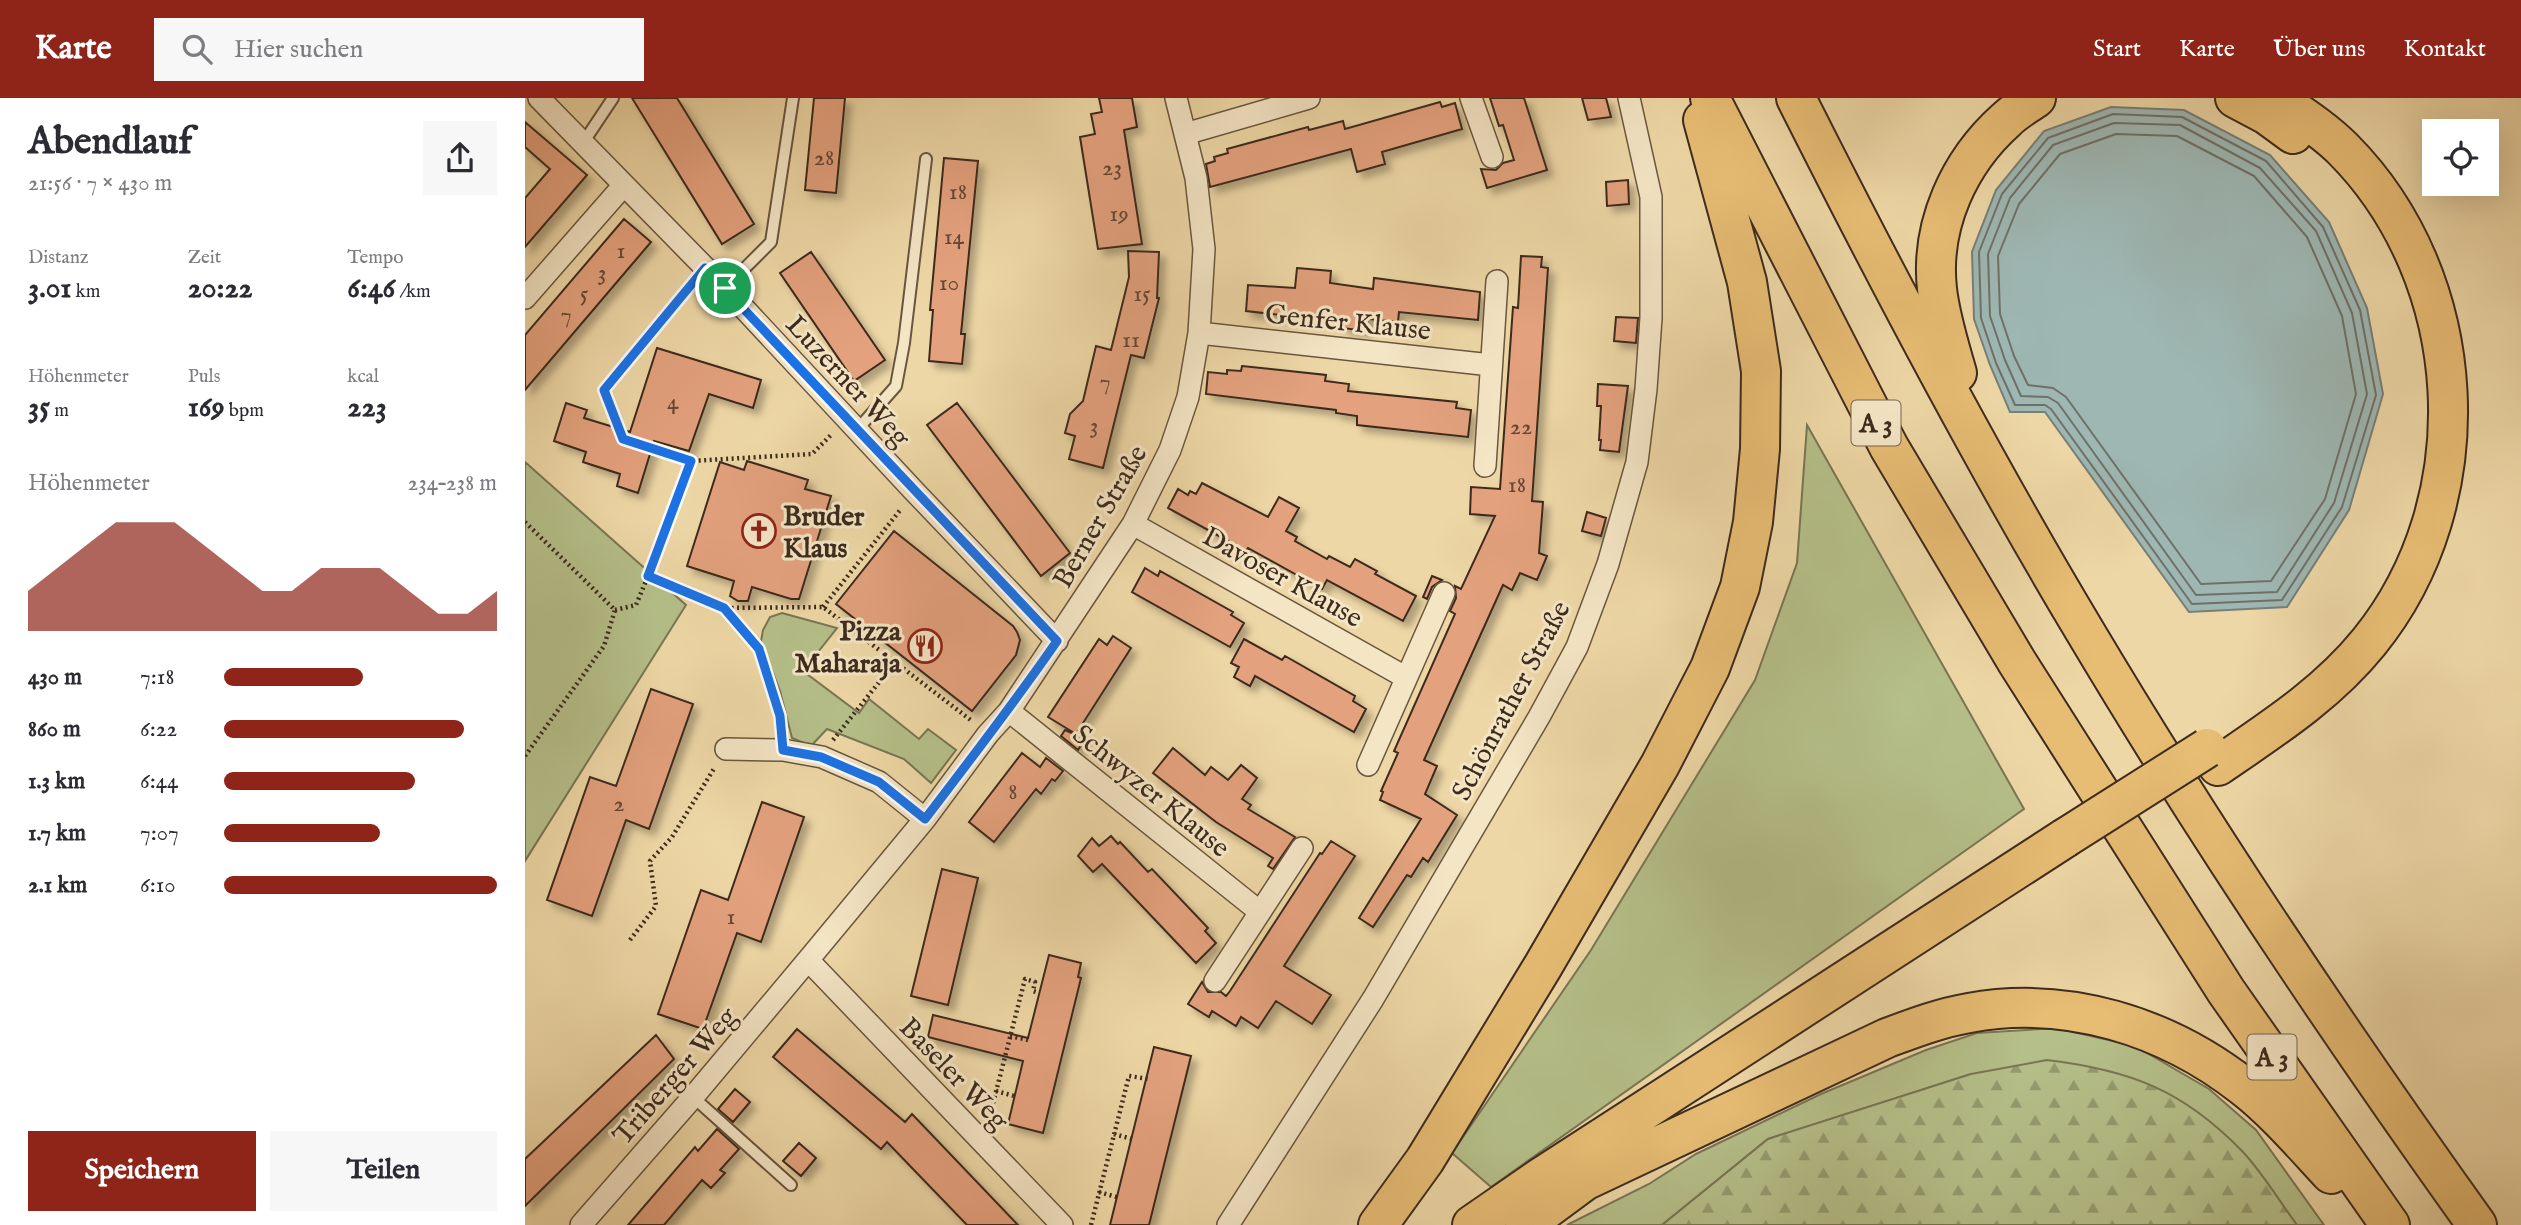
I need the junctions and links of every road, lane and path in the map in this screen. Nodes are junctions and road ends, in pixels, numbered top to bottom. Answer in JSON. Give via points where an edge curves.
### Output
{"nodes":[{"id":1,"x":539,"y":98,"type":"edge"},
{"id":2,"x":613,"y":98,"type":"edge"},
{"id":3,"x":793,"y":98,"type":"edge"},
{"id":4,"x":1176,"y":98,"type":"edge"},
{"id":5,"x":1310,"y":98,"type":"edge"},
{"id":6,"x":1471,"y":98,"type":"edge"},
{"id":7,"x":1629,"y":98,"type":"edge"},
{"id":8,"x":1696,"y":98,"type":"edge"},
{"id":9,"x":1710,"y":98,"type":"edge"},
{"id":10,"x":1796,"y":98,"type":"edge"},
{"id":11,"x":2036,"y":98,"type":"edge"},
{"id":12,"x":2235,"y":98,"type":"edge"},
{"id":13,"x":2276,"y":98,"type":"edge"},
{"id":14,"x":1185,"y":134,"type":"junction"},
{"id":15,"x":583,"y":143,"type":"junction"},
{"id":16,"x":1492,"y":157,"type":"dead end"},
{"id":17,"x":926,"y":159,"type":"dead end"},
{"id":18,"x":624,"y":185,"type":"junction"},
{"id":19,"x":705,"y":268,"type":"junction"},
{"id":20,"x":1497,"y":281,"type":"dead end"},
{"id":21,"x":725,"y":288,"type":"junction"},
{"id":22,"x":525,"y":298,"type":"edge"},
{"id":23,"x":1199,"y":333,"type":"junction"},
{"id":24,"x":1491,"y":365,"type":"junction"},
{"id":25,"x":852,"y":424,"type":"junction"},
{"id":26,"x":1975,"y":439,"type":"junction"},
{"id":27,"x":691,"y":461,"type":"junction"},
{"id":28,"x":1485,"y":466,"type":"dead end"},
{"id":29,"x":914,"y":491,"type":"junction"},
{"id":30,"x":525,"y":522,"type":"edge"},
{"id":31,"x":1133,"y":524,"type":"junction"},
{"id":32,"x":648,"y":576,"type":"junction"},
{"id":33,"x":1444,"y":593,"type":"dead end"},
{"id":34,"x":823,"y":607,"type":"junction"},
{"id":35,"x":724,"y":608,"type":"junction"},
{"id":36,"x":615,"y":610,"type":"junction"},
{"id":37,"x":1057,"y":641,"type":"junction"},
{"id":38,"x":896,"y":661,"type":"junction"},
{"id":39,"x":1405,"y":677,"type":"junction"},
{"id":40,"x":1009,"y":711,"type":"junction"},
{"id":41,"x":988,"y":734,"type":"junction"},
{"id":42,"x":726,"y":749,"type":"joint"},
{"id":43,"x":783,"y":750,"type":"junction"},
{"id":44,"x":525,"y":756,"type":"edge"},
{"id":45,"x":821,"y":757,"type":"junction"},
{"id":46,"x":2213,"y":757,"type":"junction"},
{"id":47,"x":1368,"y":765,"type":"dead end"},
{"id":48,"x":925,"y":819,"type":"junction"},
{"id":49,"x":2070,"y":846,"type":"junction"},
{"id":50,"x":1302,"y":848,"type":"dead end"},
{"id":51,"x":1260,"y":912,"type":"junction"},
{"id":52,"x":630,"y":940,"type":"dead end"},
{"id":53,"x":808,"y":960,"type":"junction"},
{"id":54,"x":1215,"y":981,"type":"dead end"},
{"id":55,"x":1039,"y":993,"type":"dead end"},
{"id":56,"x":1010,"y":1036,"type":"junction"},
{"id":57,"x":1028,"y":1040,"type":"dead end"},
{"id":58,"x":1149,"y":1079,"type":"dead end"},
{"id":59,"x":996,"y":1091,"type":"junction"},
{"id":60,"x":1014,"y":1096,"type":"dead end"},
{"id":61,"x":693,"y":1097,"type":"junction"},
{"id":62,"x":1114,"y":1134,"type":"junction"},
{"id":63,"x":1132,"y":1139,"type":"dead end"},
{"id":64,"x":983,"y":1143,"type":"junction"},
{"id":65,"x":1580,"y":1183,"type":"junction"},
{"id":66,"x":791,"y":1185,"type":"dead end"},
{"id":67,"x":1099,"y":1192,"type":"junction"},
{"id":68,"x":1120,"y":1198,"type":"dead end"},
{"id":69,"x":580,"y":1225,"type":"edge"},
{"id":70,"x":1062,"y":1225,"type":"edge"},
{"id":71,"x":1091,"y":1225,"type":"edge"},
{"id":72,"x":1228,"y":1225,"type":"edge"},
{"id":73,"x":1378,"y":1225,"type":"edge"},
{"id":74,"x":1472,"y":1225,"type":"edge"},
{"id":75,"x":1525,"y":1225,"type":"edge"},
{"id":76,"x":2379,"y":1225,"type":"edge"},
{"id":77,"x":2390,"y":1225,"type":"edge"},
{"id":78,"x":2477,"y":1225,"type":"edge"}],
"edges":[{"from":1,"to":15,"type":"street","name":"Luzerner Weg"},
{"from":2,"to":15,"type":"lane"},
{"from":3,"to":21,"type":"lane","via":[[771,242]]},
{"from":4,"to":14,"type":"street","name":"Berner Straße"},
{"from":5,"to":14,"type":"street"},
{"from":6,"to":16,"type":"street"},
{"from":7,"to":72,"type":"street","name":"Schönrather Straße","via":[[1651,197],[1651,318],[1637,462],[1608,564],[1577,647],[1539,717],[1373,999]]},
{"from":8,"to":73,"type":"highway","via":[[1748,282],[1761,371],[1753,522],[1740,587],[1710,668],[1660,765],[1439,1138]]},
{"from":9,"to":77,"type":"highway","number":"A 3","via":[[1889,447],[2017,663],[2218,979]]},
{"from":10,"to":26,"type":"highway","number":"A 3"},
{"from":11,"to":26,"type":"highway","via":[[1980,145],[1945,212],[1937,250],[1937,288],[1944,325]]},
{"from":12,"to":46,"type":"highway","via":[[2267,115],[2344,176],[2389,240],[2421,317],[2432,416],[2428,461],[2414,515],[2387,577],[2349,632]]},
{"from":13,"to":46,"type":"highway","via":[[2343,149],[2383,198],[2409,242],[2425,278],[2442,339],[2449,428],[2440,492],[2425,541],[2392,610],[2344,670],[2316,696]]},
{"from":14,"to":23,"type":"street","name":"Berner Straße","via":[[1196,178],[1204,250]]},
{"from":15,"to":18,"type":"street","name":"Luzerner Weg"},
{"from":17,"to":25,"type":"lane","via":[[897,386]]},
{"from":18,"to":19,"type":"street","name":"Luzerner Weg"},
{"from":18,"to":22,"type":"street"},
{"from":19,"to":21,"type":"street","name":"Luzerner Weg"},
{"from":19,"to":27,"type":"path","via":[[604,390],[623,439]]},
{"from":20,"to":24,"type":"street"},
{"from":21,"to":25,"type":"street","name":"Luzerner Weg"},
{"from":23,"to":24,"type":"street","name":"Genfer Klause"},
{"from":23,"to":31,"type":"street","name":"Berner Straße","via":[[1188,397],[1170,450]]},
{"from":24,"to":28,"type":"street"},
{"from":25,"to":27,"type":"path","via":[[813,454]]},
{"from":25,"to":29,"type":"street","name":"Luzerner Weg"},
{"from":26,"to":78,"type":"highway","number":"A 3","via":[[2082,628],[2222,853]]},
{"from":27,"to":32,"type":"path"},
{"from":29,"to":34,"type":"path"},
{"from":29,"to":37,"type":"street","name":"Luzerner Weg"},
{"from":30,"to":36,"type":"path"},
{"from":31,"to":37,"type":"street","name":"Berner Straße"},
{"from":31,"to":39,"type":"street","name":"Davoser Klause"},
{"from":32,"to":35,"type":"path"},
{"from":32,"to":36,"type":"path","via":[[636,605]]},
{"from":33,"to":39,"type":"street"},
{"from":34,"to":35,"type":"path"},
{"from":34,"to":38,"type":"path"},
{"from":35,"to":43,"type":"path","via":[[759,649],[780,716]]},
{"from":36,"to":44,"type":"path","via":[[604,646]]},
{"from":37,"to":40,"type":"street","name":"Berner Straße"},
{"from":38,"to":41,"type":"path"},
{"from":38,"to":45,"type":"path"},
{"from":39,"to":47,"type":"street"},
{"from":40,"to":41,"type":"street","name":"Berner Straße"},
{"from":40,"to":51,"type":"street","name":"Schwyzer Klause"},
{"from":41,"to":48,"type":"street","name":"Berner Straße"},
{"from":42,"to":43,"type":"street"},
{"from":42,"to":52,"type":"path","via":[[672,837],[650,862],[656,906]]},
{"from":43,"to":45,"type":"street"},
{"from":45,"to":48,"type":"street","via":[[879,782]]},
{"from":46,"to":49,"type":"highway"},
{"from":48,"to":53,"type":"street","name":"Berner Straße"},
{"from":49,"to":65,"type":"highway"},
{"from":49,"to":74,"type":"highway","via":[[1552,1170]]},
{"from":50,"to":51,"type":"street"},
{"from":51,"to":54,"type":"street"},
{"from":53,"to":61,"type":"street","name":"Triberger Weg"},
{"from":53,"to":64,"type":"street","name":"Baseler Weg"},
{"from":55,"to":56,"type":"path","via":[[1033,991],[1035,982],[1025,979]]},
{"from":56,"to":57,"type":"path"},
{"from":56,"to":59,"type":"path"},
{"from":58,"to":62,"type":"path","via":[[1129,1076]]},
{"from":59,"to":60,"type":"path"},
{"from":59,"to":64,"type":"path"},
{"from":61,"to":66,"type":"lane"},
{"from":61,"to":69,"type":"street","name":"Triberger Weg"},
{"from":62,"to":63,"type":"path"},
{"from":62,"to":67,"type":"path"},
{"from":64,"to":70,"type":"street","name":"Baseler Weg"},
{"from":65,"to":75,"type":"highway"},
{"from":65,"to":76,"type":"highway","via":[[1927,1023],[2011,1008],[2055,1009],[2138,1027],[2213,1065],[2246,1088]]},
{"from":67,"to":68,"type":"path"},
{"from":67,"to":71,"type":"path"}]}
